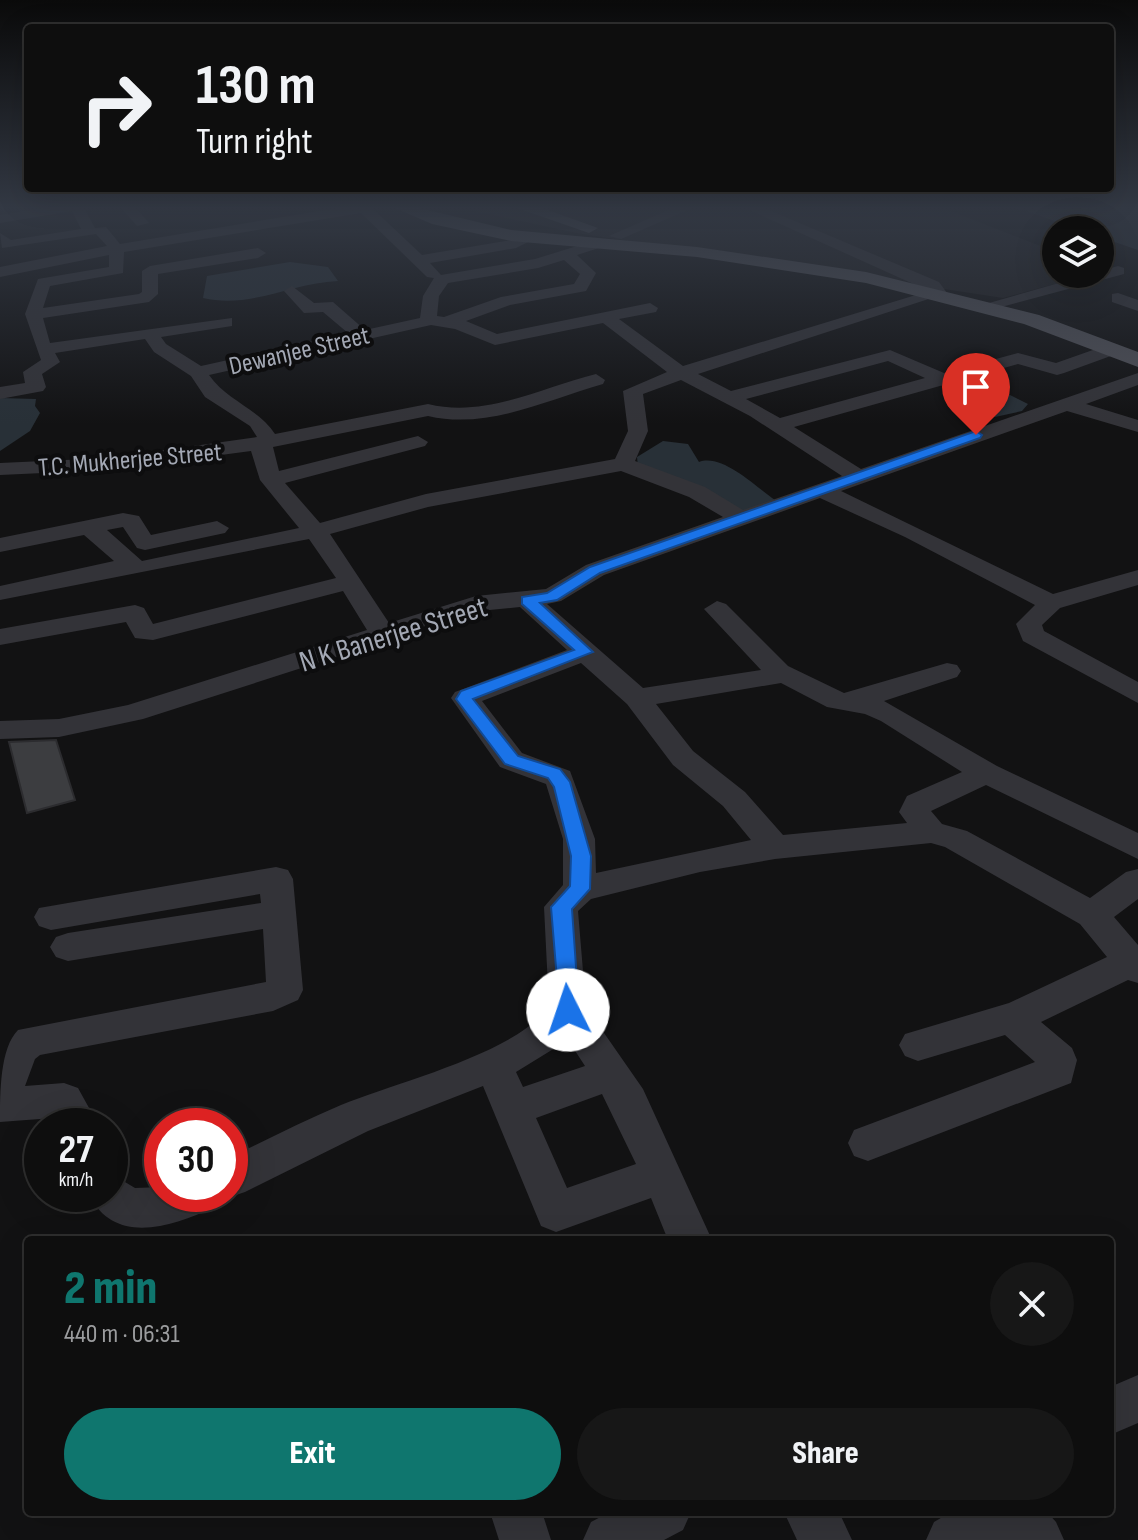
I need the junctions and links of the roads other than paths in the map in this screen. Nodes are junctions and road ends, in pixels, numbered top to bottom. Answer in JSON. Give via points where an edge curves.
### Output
{"nodes":[{"id":1,"x":55,"y":280,"type":"edge"},
{"id":2,"x":149,"y":280,"type":"joint"},
{"id":3,"x":441,"y":280,"type":"edge"},
{"id":4,"x":584,"y":280,"type":"edge"},
{"id":5,"x":868,"y":280,"type":"edge"},
{"id":6,"x":921,"y":280,"type":"edge"},
{"id":7,"x":1085,"y":280,"type":"edge"},
{"id":8,"x":292,"y":291,"type":"dead end"},
{"id":9,"x":37,"y":293,"type":"junction"},
{"id":10,"x":939,"y":293,"type":"junction"},
{"id":11,"x":1118,"y":298,"type":"dead end"},
{"id":12,"x":990,"y":305,"type":"junction"},
{"id":13,"x":1138,"y":306,"type":"edge"},
{"id":14,"x":650,"y":308,"type":"dead end"},
{"id":15,"x":32,"y":318,"type":"junction"},
{"id":16,"x":607,"y":318,"type":"junction"},
{"id":17,"x":430,"y":320,"type":"junction"},
{"id":18,"x":449,"y":321,"type":"junction"},
{"id":19,"x":226,"y":322,"type":"dead end"},
{"id":20,"x":150,"y":333,"type":"junction"},
{"id":21,"x":362,"y":336,"type":"junction"},
{"id":22,"x":43,"y":349,"type":"junction"},
{"id":23,"x":1113,"y":349,"type":"junction"},
{"id":24,"x":1138,"y":360,"type":"edge"},
{"id":25,"x":198,"y":372,"type":"junction"},
{"id":26,"x":681,"y":372,"type":"junction"},
{"id":27,"x":943,"y":379,"type":"junction"},
{"id":28,"x":1138,"y":379,"type":"edge"},
{"id":29,"x":613,"y":391,"type":"junction"},
{"id":30,"x":0,"y":393,"type":"edge"},
{"id":31,"x":730,"y":397,"type":"junction"},
{"id":32,"x":1065,"y":404,"type":"junction"},
{"id":33,"x":537,"y":414,"type":"dead end"},
{"id":34,"x":778,"y":425,"type":"junction"},
{"id":35,"x":1138,"y":426,"type":"edge"},
{"id":36,"x":264,"y":441,"type":"junction"},
{"id":37,"x":418,"y":442,"type":"dead end"},
{"id":38,"x":623,"y":464,"type":"junction"},
{"id":39,"x":0,"y":469,"type":"edge"},
{"id":40,"x":857,"y":476,"type":"junction"},
{"id":41,"x":271,"y":480,"type":"junction"},
{"id":42,"x":820,"y":490,"type":"junction"},
{"id":43,"x":738,"y":517,"type":"junction"},
{"id":44,"x":89,"y":527,"type":"junction"},
{"id":45,"x":217,"y":528,"type":"dead end"},
{"id":46,"x":316,"y":531,"type":"junction"},
{"id":47,"x":0,"y":545,"type":"edge"},
{"id":48,"x":129,"y":565,"type":"junction"},
{"id":49,"x":349,"y":582,"type":"junction"},
{"id":50,"x":1133,"y":584,"type":"edge"},
{"id":51,"x":0,"y":593,"type":"edge"},
{"id":52,"x":528,"y":601,"type":"junction"},
{"id":53,"x":1051,"y":603,"type":"junction"},
{"id":54,"x":717,"y":609,"type":"dead end"},
{"id":55,"x":382,"y":633,"type":"junction"},
{"id":56,"x":0,"y":637,"type":"edge"},
{"id":57,"x":585,"y":652,"type":"junction"},
{"id":58,"x":947,"y":671,"type":"dead end"},
{"id":59,"x":779,"y":673,"type":"junction"},
{"id":60,"x":1138,"y":694,"type":"edge"},
{"id":61,"x":637,"y":698,"type":"junction"},
{"id":62,"x":849,"y":703,"type":"junction"},
{"id":63,"x":0,"y":730,"type":"edge"},
{"id":64,"x":986,"y":773,"type":"junction"},
{"id":65,"x":931,"y":832,"type":"junction"},
{"id":66,"x":775,"y":847,"type":"junction"},
{"id":67,"x":1138,"y":847,"type":"edge"},
{"id":68,"x":1138,"y":881,"type":"edge"},
{"id":69,"x":580,"y":889,"type":"junction"},
{"id":70,"x":1092,"y":915,"type":"junction"},
{"id":71,"x":60,"y":932,"type":"dead end"},
{"id":72,"x":1135,"y":965,"type":"edge"},
{"id":73,"x":568,"y":1010,"type":"junction"},
{"id":74,"x":1012,"y":1018,"type":"junction"},
{"id":75,"x":918,"y":1045,"type":"dead end"},
{"id":76,"x":494,"y":1065,"type":"junction"},
{"id":77,"x":611,"y":1074,"type":"junction"},
{"id":78,"x":0,"y":1104,"type":"edge"},
{"id":79,"x":69,"y":1108,"type":"edge"},
{"id":80,"x":514,"y":1108,"type":"junction"},
{"id":81,"x":868,"y":1143,"type":"dead end"},
{"id":82,"x":248,"y":1169,"type":"edge"},
{"id":83,"x":662,"y":1175,"type":"junction"},
{"id":84,"x":688,"y":1236,"type":"edge"},
{"id":85,"x":1138,"y":1399,"type":"edge"},
{"id":86,"x":1114,"y":1409,"type":"edge"},
{"id":87,"x":517,"y":1516,"type":"edge"},
{"id":88,"x":657,"y":1516,"type":"edge"},
{"id":89,"x":812,"y":1516,"type":"edge"},
{"id":90,"x":994,"y":1516,"type":"edge"},
{"id":91,"x":1015,"y":1516,"type":"edge"},
{"id":92,"x":525,"y":1540,"type":"edge"},
{"id":93,"x":609,"y":1540,"type":"edge"},
{"id":94,"x":826,"y":1540,"type":"edge"},
{"id":95,"x":952,"y":1540,"type":"edge"},
{"id":96,"x":1038,"y":1540,"type":"edge"}],
"edges":[{"from":1,"to":9,"type":"street"},
{"from":2,"to":9,"type":"street"},
{"from":2,"to":15,"type":"street","via":[[150,294],[143,298]]},
{"from":3,"to":17,"type":"street","via":[[431,296]]},
{"from":4,"to":18,"type":"street","via":[[580,288],[507,301]]},
{"from":5,"to":10,"type":"main road"},
{"from":6,"to":10,"type":"street"},
{"from":7,"to":12,"type":"street"},
{"from":8,"to":21,"type":"street","via":[[310,309],[327,306]]},
{"from":9,"to":15,"type":"street"},
{"from":10,"to":12,"type":"main road"},
{"from":10,"to":26,"type":"street"},
{"from":11,"to":13,"type":"street"},
{"from":12,"to":23,"type":"main road"},
{"from":14,"to":16,"type":"street"},
{"from":15,"to":22,"type":"street"},
{"from":16,"to":18,"type":"street","via":[[497,340]]},
{"from":16,"to":26,"type":"street"},
{"from":17,"to":18,"type":"street","name":"Dewanjee Street"},
{"from":17,"to":21,"type":"street","name":"Dewanjee Street"},
{"from":19,"to":20,"type":"street"},
{"from":20,"to":22,"type":"street"},
{"from":20,"to":25,"type":"street","name":"Dewanjee Street","via":[[160,348]]},
{"from":21,"to":25,"type":"street","name":"Dewanjee Street"},
{"from":22,"to":30,"type":"street","via":[[51,362],[32,372],[37,386]]},
{"from":23,"to":24,"type":"main road"},
{"from":23,"to":27,"type":"street","via":[[1059,369],[1021,357]]},
{"from":25,"to":36,"type":"street","name":"Dewanjee Street","via":[[212,393],[257,422]]},
{"from":26,"to":29,"type":"street"},
{"from":26,"to":31,"type":"street"},
{"from":27,"to":31,"type":"street","via":[[889,355]]},
{"from":27,"to":34,"type":"street"},
{"from":28,"to":32,"type":"street","name":"N K Banerjee Street"},
{"from":29,"to":33,"type":"street"},
{"from":29,"to":36,"type":"street","name":"T.C. Mukherjee Street","via":[[524,400],[511,410],[449,415],[428,410]]},
{"from":29,"to":38,"type":"street","via":[[638,431]]},
{"from":31,"to":34,"type":"street"},
{"from":32,"to":35,"type":"street"},
{"from":32,"to":40,"type":"street","name":"N K Banerjee Street"},
{"from":34,"to":40,"type":"street"},
{"from":36,"to":39,"type":"street","name":"T.C. Mukherjee Street","via":[[157,458]]},
{"from":36,"to":41,"type":"street"},
{"from":37,"to":41,"type":"street"},
{"from":38,"to":43,"type":"street","via":[[697,492]]},
{"from":38,"to":46,"type":"street","via":[[426,501]]},
{"from":40,"to":42,"type":"street","name":"N K Banerjee Street"},
{"from":41,"to":46,"type":"street"},
{"from":42,"to":43,"type":"street","name":"N K Banerjee Street"},
{"from":42,"to":53,"type":"street"},
{"from":43,"to":52,"type":"street","name":"N K Banerjee Street","via":[[595,570],[552,596]]},
{"from":44,"to":45,"type":"street","via":[[130,520],[145,543]]},
{"from":44,"to":47,"type":"street"},
{"from":44,"to":48,"type":"street"},
{"from":46,"to":48,"type":"street","via":[[141,568]]},
{"from":46,"to":49,"type":"street"},
{"from":48,"to":51,"type":"street"},
{"from":49,"to":55,"type":"street"},
{"from":49,"to":56,"type":"street","via":[[153,632],[144,631],[135,613]]},
{"from":50,"to":53,"type":"street"},
{"from":52,"to":55,"type":"street","name":"N K Banerjee Street","via":[[476,604]]},
{"from":52,"to":57,"type":"street"},
{"from":53,"to":60,"type":"street","via":[[1029,624],[1032,635]]},
{"from":54,"to":59,"type":"street"},
{"from":55,"to":63,"type":"street","name":"N K Banerjee Street","via":[[133,713],[59,728]]},
{"from":57,"to":61,"type":"street"},
{"from":57,"to":69,"type":"street","via":[[465,698],[511,760],[559,778],[579,839]]},
{"from":58,"to":62,"type":"street"},
{"from":59,"to":61,"type":"street"},
{"from":59,"to":62,"type":"street"},
{"from":61,"to":66,"type":"street","via":[[683,758],[734,799]]},
{"from":62,"to":64,"type":"street","via":[[891,715]]},
{"from":64,"to":65,"type":"street","via":[[918,804],[915,812]]},
{"from":64,"to":67,"type":"street"},
{"from":65,"to":66,"type":"street"},
{"from":65,"to":70,"type":"street","via":[[956,839]]},
{"from":66,"to":69,"type":"street"},
{"from":68,"to":70,"type":"street"},
{"from":69,"to":73,"type":"street","via":[[561,907]]},
{"from":70,"to":72,"type":"street"},
{"from":71,"to":78,"type":"street","via":[[273,878],[278,883],[285,990],[31,1041],[19,1049]]},
{"from":72,"to":74,"type":"street"},
{"from":73,"to":76,"type":"street","via":[[553,1031]]},
{"from":73,"to":77,"type":"street"},
{"from":74,"to":75,"type":"street"},
{"from":74,"to":81,"type":"street","via":[[1058,1060],[1057,1071]]},
{"from":76,"to":80,"type":"street"},
{"from":76,"to":82,"type":"street","via":[[354,1118]]},
{"from":77,"to":80,"type":"street"},
{"from":77,"to":83,"type":"street"},
{"from":78,"to":79,"type":"street","via":[[64,1100]]},
{"from":80,"to":83,"type":"street","via":[[556,1212]]},
{"from":83,"to":84,"type":"street"},
{"from":85,"to":86,"type":"street"},
{"from":87,"to":92,"type":"street"},
{"from":88,"to":93,"type":"street"},
{"from":89,"to":94,"type":"street"},
{"from":90,"to":95,"type":"street"},
{"from":91,"to":96,"type":"street"}]}
